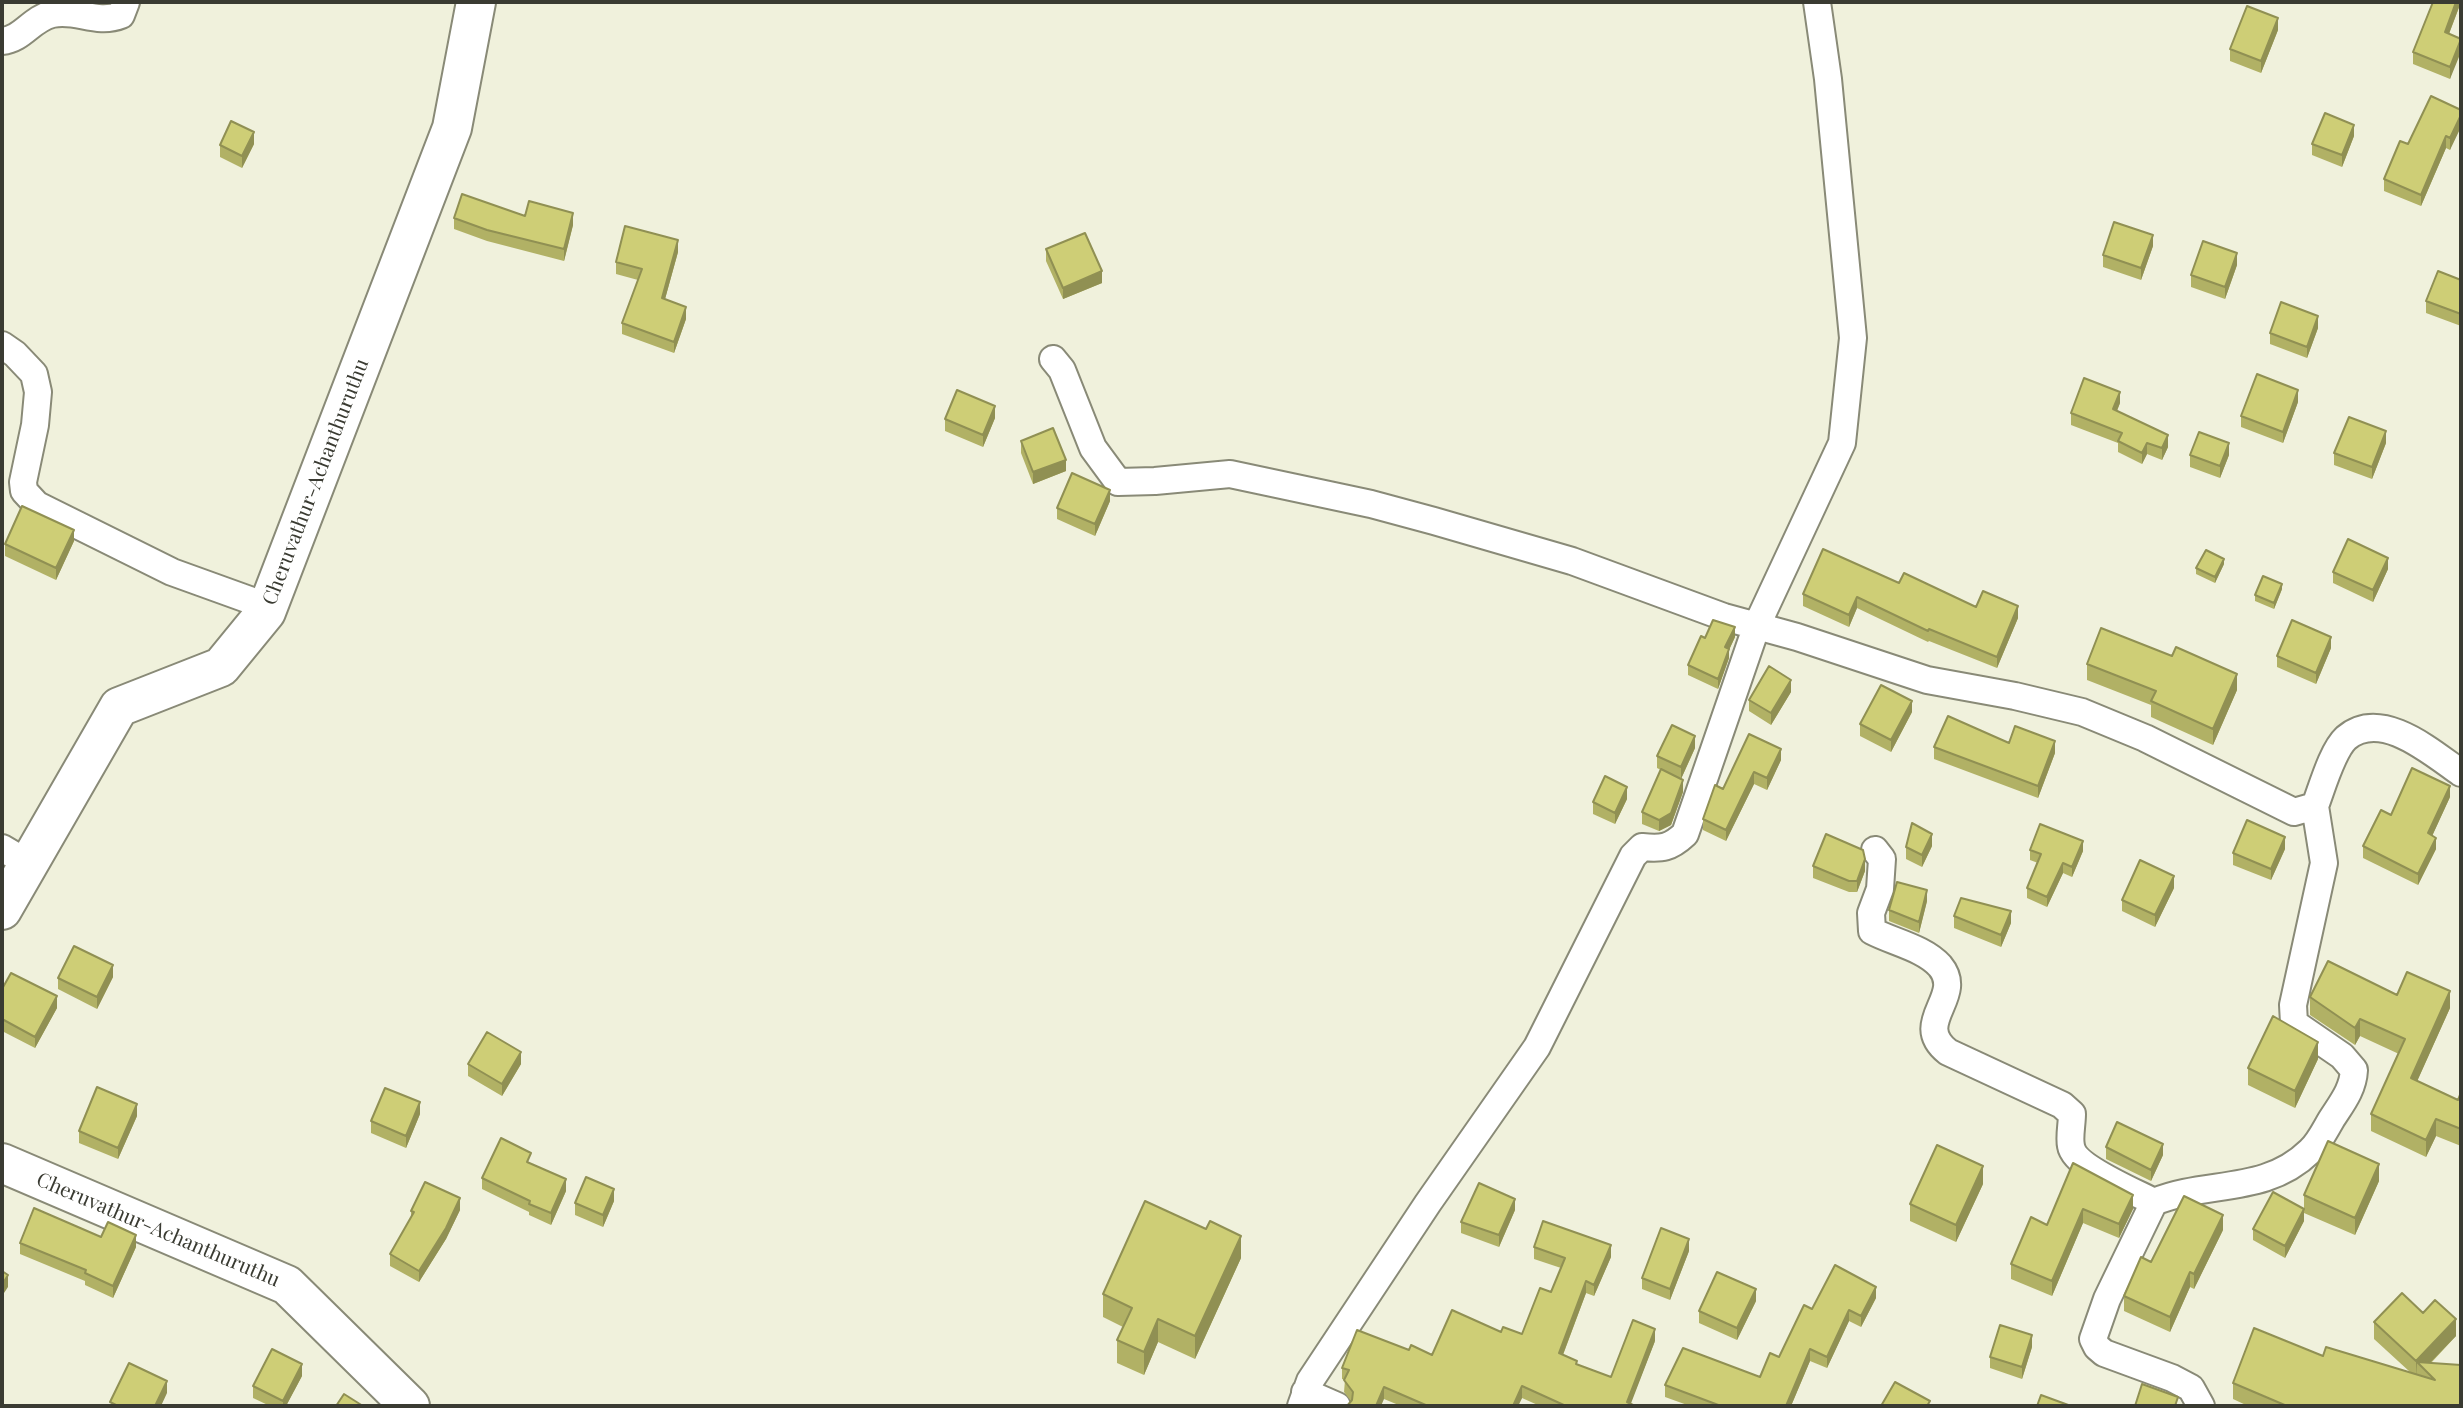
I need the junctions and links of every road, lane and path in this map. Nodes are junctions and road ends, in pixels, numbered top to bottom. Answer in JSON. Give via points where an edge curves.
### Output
{"nodes":[{"id":1,"x":126,"y":2,"type":"edge"},
{"id":2,"x":476,"y":2,"type":"edge"},
{"id":3,"x":1817,"y":2,"type":"edge"},
{"id":4,"x":2,"y":41,"type":"edge"},
{"id":5,"x":2,"y":345,"type":"edge"},
{"id":6,"x":1053,"y":359,"type":"dead end"},
{"id":7,"x":269,"y":607,"type":"junction"},
{"id":8,"x":1757,"y":625,"type":"junction"},
{"id":9,"x":2461,"y":773,"type":"edge"},
{"id":10,"x":2315,"y":806,"type":"junction"},
{"id":11,"x":1875,"y":850,"type":"dead end"},
{"id":12,"x":15,"y":856,"type":"edge"},
{"id":13,"x":2,"y":910,"type":"edge"},
{"id":14,"x":2,"y":1163,"type":"edge"},
{"id":15,"x":2154,"y":1202,"type":"junction"},
{"id":16,"x":1303,"y":1399,"type":"edge"},
{"id":17,"x":410,"y":1406,"type":"edge"},
{"id":18,"x":1337,"y":1406,"type":"edge"},
{"id":19,"x":2201,"y":1406,"type":"edge"}],
"edges":[{"from":1,"to":4,"type":"street","via":[[121,15],[106,21],[53,14],[21,36]]},
{"from":2,"to":7,"type":"main road","name":"Cheruvathur-Achanthuruthu","via":[[452,128]]},
{"from":3,"to":8,"type":"street","via":[[1853,338],[1842,443]]},
{"from":5,"to":7,"type":"street","via":[[34,374],[38,392],[23,482],[37,505],[172,572]]},
{"from":6,"to":8,"type":"street","via":[[1093,448],[1118,482],[1230,474],[1371,504],[1572,561]]},
{"from":7,"to":12,"type":"main road","name":"Cheruvathur-Achanthuruthu","via":[[221,667],[119,707]]},
{"from":8,"to":10,"type":"street","via":[[1927,680],[2082,712],[2294,812]]},
{"from":8,"to":16,"type":"street","via":[[1685,834],[1664,849],[1642,847],[1633,856],[1537,1047],[1428,1203]]},
{"from":9,"to":10,"type":"street","via":[[2384,726],[2363,728],[2344,740]]},
{"from":10,"to":15,"type":"street","via":[[2324,863],[2293,1005],[2294,1023],[2342,1056],[2354,1070],[2353,1084],[2313,1149],[2283,1173]]},
{"from":11,"to":15,"type":"street","via":[[1882,859],[1872,931],[1924,954],[1946,975],[1947,990],[1932,1032],[1937,1043],[2062,1105],[2072,1114],[2076,1158]]},
{"from":12,"to":13,"type":"main road","name":"Cheruvathur-Achanthuruthu"},
{"from":14,"to":17,"type":"main road","name":"Cheruvathur-Achanthuruthu","via":[[287,1285]]},
{"from":15,"to":19,"type":"street","via":[[2093,1339],[2104,1353],[2191,1388]]},
{"from":16,"to":18,"type":"street"}]}
